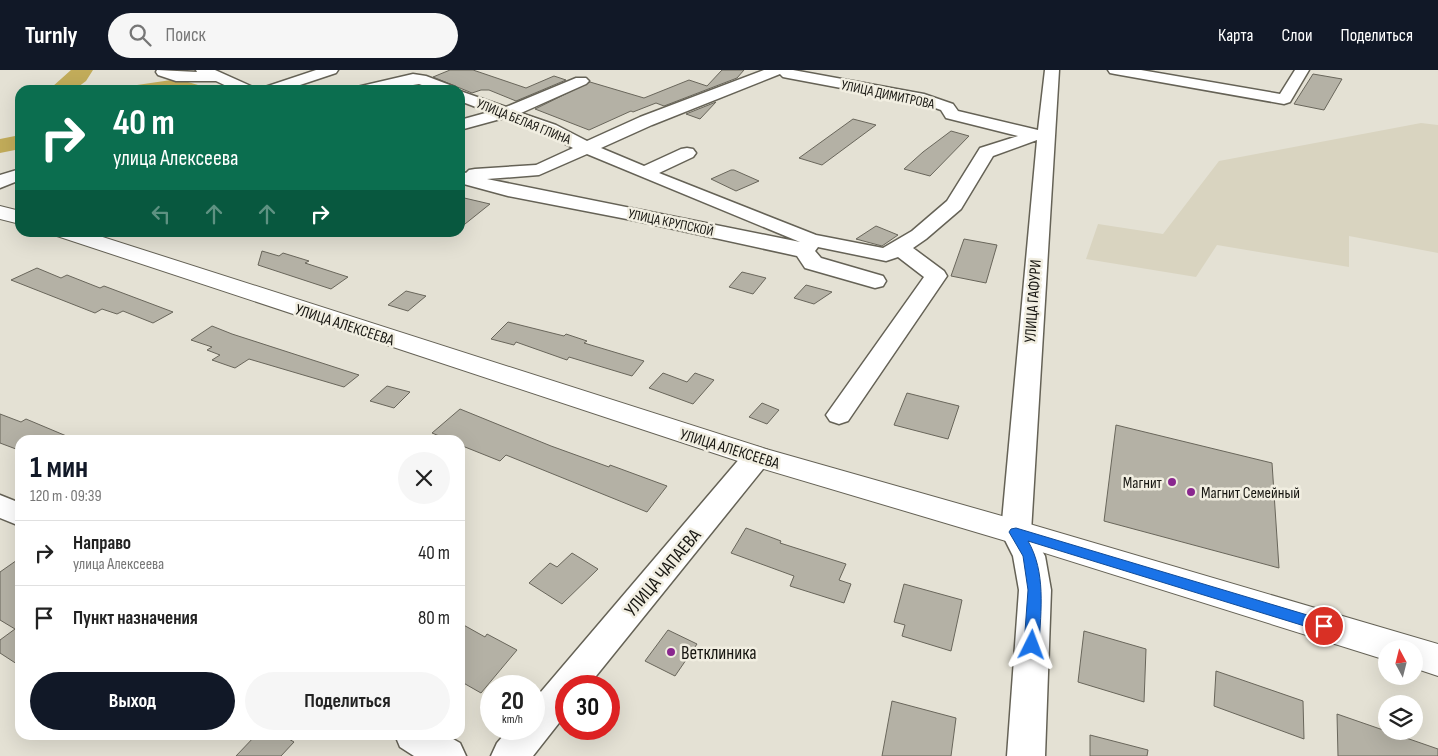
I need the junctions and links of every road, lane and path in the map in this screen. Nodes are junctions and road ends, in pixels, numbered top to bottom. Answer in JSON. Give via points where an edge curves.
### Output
{"nodes":[{"id":1,"x":165,"y":70,"type":"edge"},
{"id":2,"x":202,"y":70,"type":"edge"},
{"id":3,"x":331,"y":70,"type":"edge"},
{"id":4,"x":777,"y":70,"type":"edge"},
{"id":5,"x":786,"y":70,"type":"edge"},
{"id":6,"x":1052,"y":70,"type":"edge"},
{"id":7,"x":1115,"y":70,"type":"edge"},
{"id":8,"x":1302,"y":70,"type":"edge"},
{"id":9,"x":218,"y":77,"type":"junction"},
{"id":10,"x":580,"y":82,"type":"dead end"},
{"id":11,"x":236,"y":85,"type":"edge"},
{"id":12,"x":285,"y":85,"type":"edge"},
{"id":13,"x":385,"y":85,"type":"edge"},
{"id":14,"x":437,"y":85,"type":"edge"},
{"id":15,"x":465,"y":98,"type":"edge"},
{"id":16,"x":506,"y":112,"type":"junction"},
{"id":17,"x":465,"y":124,"type":"edge"},
{"id":18,"x":1042,"y":136,"type":"junction"},
{"id":19,"x":586,"y":148,"type":"junction"},
{"id":20,"x":686,"y":153,"type":"dead end"},
{"id":21,"x":644,"y":172,"type":"junction"},
{"id":22,"x":15,"y":176,"type":"edge"},
{"id":23,"x":465,"y":176,"type":"edge"},
{"id":24,"x":465,"y":177,"type":"edge"},
{"id":25,"x":0,"y":182,"type":"edge"},
{"id":26,"x":0,"y":212,"type":"edge"},
{"id":27,"x":15,"y":216,"type":"edge"},
{"id":28,"x":79,"y":237,"type":"edge"},
{"id":29,"x":808,"y":245,"type":"junction"},
{"id":30,"x":900,"y":248,"type":"junction"},
{"id":31,"x":875,"y":281,"type":"dead end"},
{"id":32,"x":838,"y":415,"type":"dead end"},
{"id":33,"x":757,"y":457,"type":"junction"},
{"id":34,"x":0,"y":506,"type":"edge"},
{"id":35,"x":15,"y":513,"type":"edge"},
{"id":36,"x":1016,"y":532,"type":"junction"},
{"id":37,"x":1378,"y":642,"type":"edge"},
{"id":38,"x":1423,"y":656,"type":"edge"},
{"id":39,"x":1438,"y":660,"type":"edge"},
{"id":40,"x":577,"y":675,"type":"edge"},
{"id":41,"x":555,"y":701,"type":"edge"},
{"id":42,"x":545,"y":714,"type":"edge"},
{"id":43,"x":421,"y":740,"type":"edge"},
{"id":44,"x":523,"y":740,"type":"edge"},
{"id":45,"x":447,"y":756,"type":"edge"},
{"id":46,"x":510,"y":756,"type":"edge"},
{"id":47,"x":1026,"y":756,"type":"edge"}],
"edges":[{"from":1,"to":9,"type":"street","via":[[163,72],[176,76]]},
{"from":2,"to":9,"type":"street"},
{"from":3,"to":12,"type":"street"},
{"from":4,"to":19,"type":"street"},
{"from":5,"to":18,"type":"street","name":"УЛИЦА ДИМИТРОВА","via":[[788,74],[924,99],[947,107],[952,115]]},
{"from":6,"to":18,"type":"street","name":"УЛИЦА ГАФУРИ"},
{"from":7,"to":8,"type":"street","via":[[1284,99]]},
{"from":9,"to":11,"type":"street"},
{"from":10,"to":16,"type":"street"},
{"from":13,"to":14,"type":"street","via":[[413,79]]},
{"from":15,"to":16,"type":"street","name":"УЛИЦА БЕЛАЯ ГЛИНА"},
{"from":16,"to":17,"type":"street"},
{"from":16,"to":19,"type":"street","name":"УЛИЦА БЕЛАЯ ГЛИНА","via":[[550,129]]},
{"from":18,"to":30,"type":"street","via":[[986,152],[954,205]]},
{"from":18,"to":36,"type":"street","name":"УЛИЦА ГАФУРИ"},
{"from":19,"to":21,"type":"street","name":"УЛИЦА БЕЛАЯ ГЛИНА"},
{"from":19,"to":23,"type":"street","via":[[540,170]]},
{"from":20,"to":21,"type":"street"},
{"from":21,"to":29,"type":"street","name":"УЛИЦА БЕЛАЯ ГЛИНА"},
{"from":22,"to":25,"type":"street"},
{"from":24,"to":29,"type":"street","name":"УЛИЦА КРУПСКОЙ","via":[[508,190]]},
{"from":26,"to":27,"type":"main road"},
{"from":28,"to":33,"type":"main road","name":"УЛИЦА АЛЕКСЕЕВА"},
{"from":29,"to":30,"type":"street","via":[[886,255]]},
{"from":29,"to":31,"type":"street","name":"УЛИЦА КРУПСКОЙ","via":[[812,263]]},
{"from":30,"to":32,"type":"street","via":[[936,276]]},
{"from":33,"to":36,"type":"main road","name":"УЛИЦА АЛЕКСЕЕВА"},
{"from":33,"to":40,"type":"street","name":"УЛИЦА ЧАПАЕВА"},
{"from":34,"to":35,"type":"street"},
{"from":36,"to":37,"type":"main road","name":"УЛИЦА АЛЕКСЕЕВА"},
{"from":36,"to":47,"type":"street","via":[[1029,556],[1034,590]]},
{"from":38,"to":39,"type":"main road"},
{"from":41,"to":42,"type":"street","name":"УЛИЦА ЧАПАЕВА"},
{"from":43,"to":45,"type":"street"},
{"from":44,"to":46,"type":"street","name":"УЛИЦА ЧАПАЕВА"}]}
